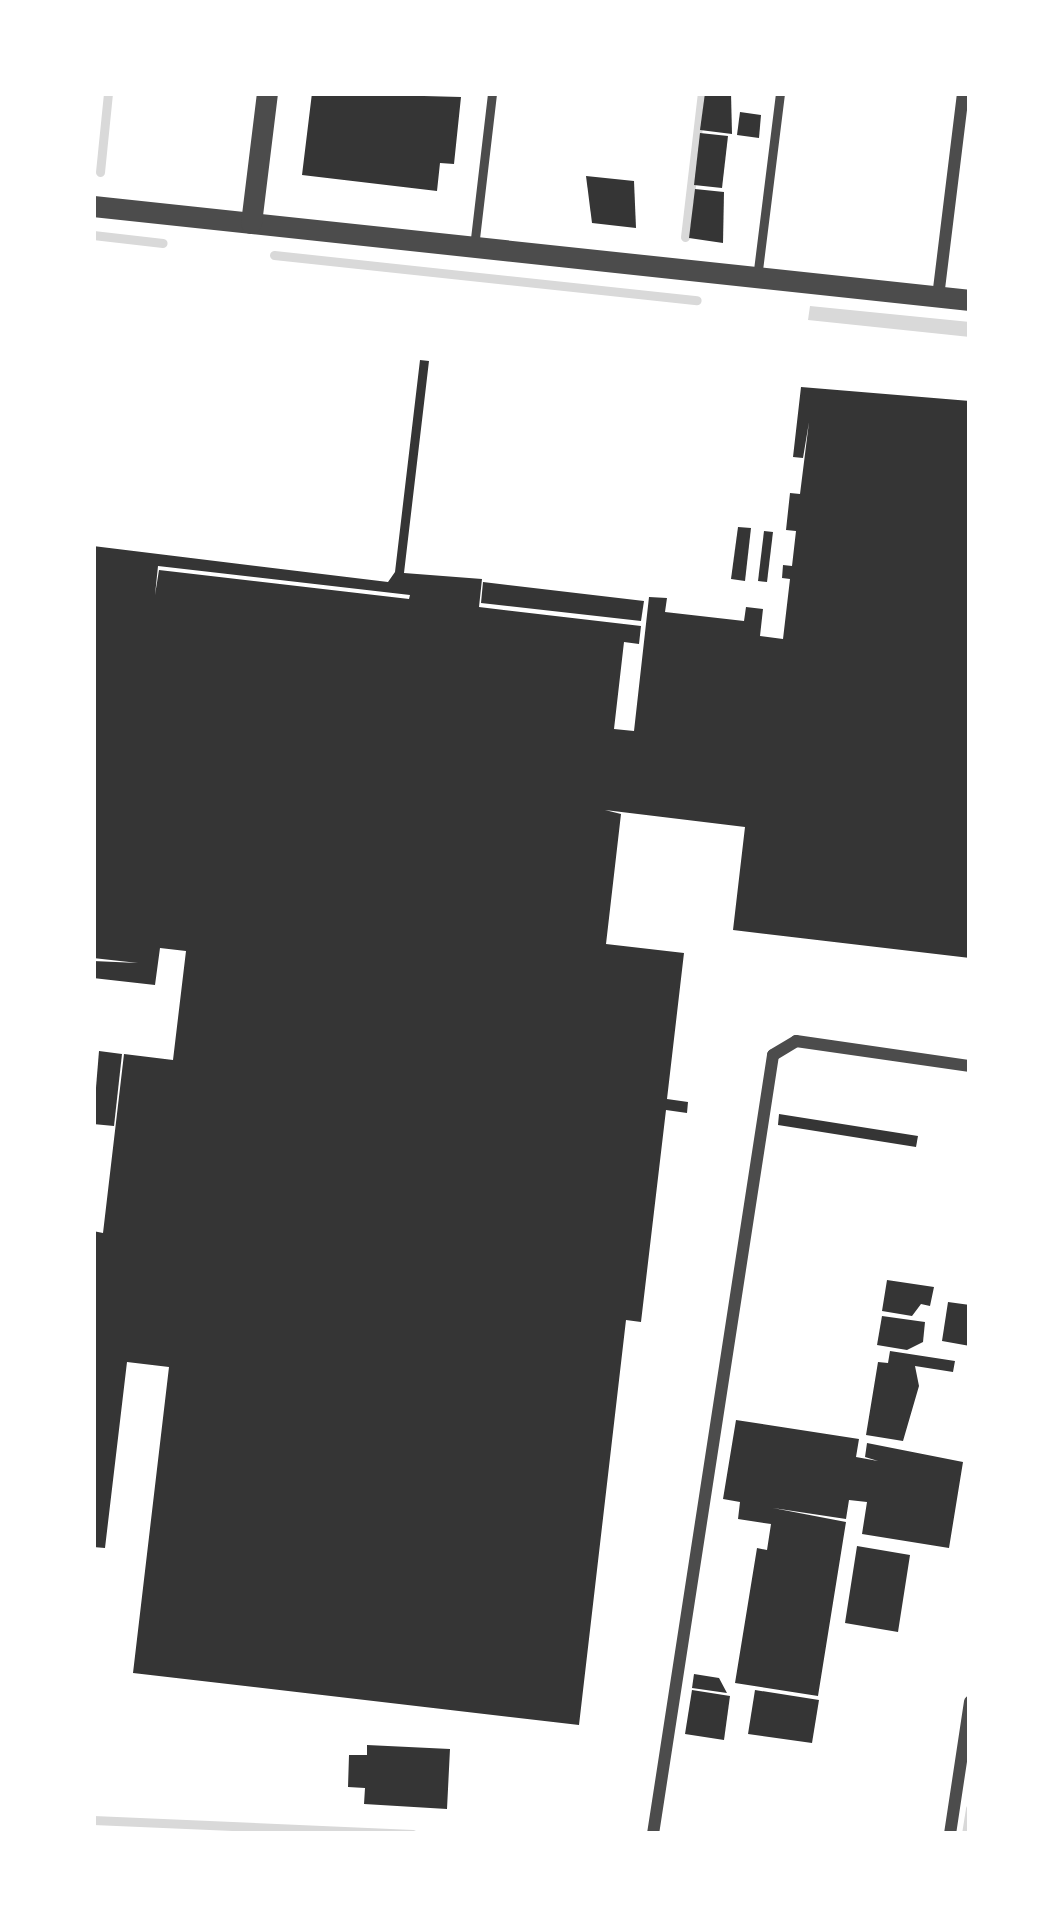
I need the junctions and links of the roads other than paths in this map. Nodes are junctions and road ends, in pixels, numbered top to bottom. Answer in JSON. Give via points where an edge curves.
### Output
{"nodes":[{"id":1,"x":267,"y":93,"type":"edge"},
{"id":2,"x":492,"y":93,"type":"edge"},
{"id":3,"x":780,"y":93,"type":"edge"},
{"id":4,"x":963,"y":93,"type":"edge"},
{"id":5,"x":93,"y":206,"type":"edge"},
{"id":6,"x":250,"y":223,"type":"junction"},
{"id":7,"x":474,"y":247,"type":"junction"},
{"id":8,"x":758,"y":278,"type":"junction"},
{"id":9,"x":938,"y":297,"type":"junction"},
{"id":10,"x":970,"y":301,"type":"edge"},
{"id":11,"x":970,"y":1066,"type":"edge"},
{"id":12,"x":970,"y":1701,"type":"edge"},
{"id":13,"x":652,"y":1834,"type":"edge"},
{"id":14,"x":950,"y":1834,"type":"edge"}],
"edges":[{"from":1,"to":6,"type":"street"},
{"from":2,"to":7,"type":"lane"},
{"from":3,"to":8,"type":"lane"},
{"from":4,"to":9,"type":"street"},
{"from":5,"to":6,"type":"street"},
{"from":6,"to":7,"type":"street"},
{"from":7,"to":8,"type":"street"},
{"from":8,"to":9,"type":"street"},
{"from":9,"to":10,"type":"street"},
{"from":11,"to":13,"type":"street","via":[[796,1041],[773,1055]]},
{"from":12,"to":14,"type":"street"}]}
